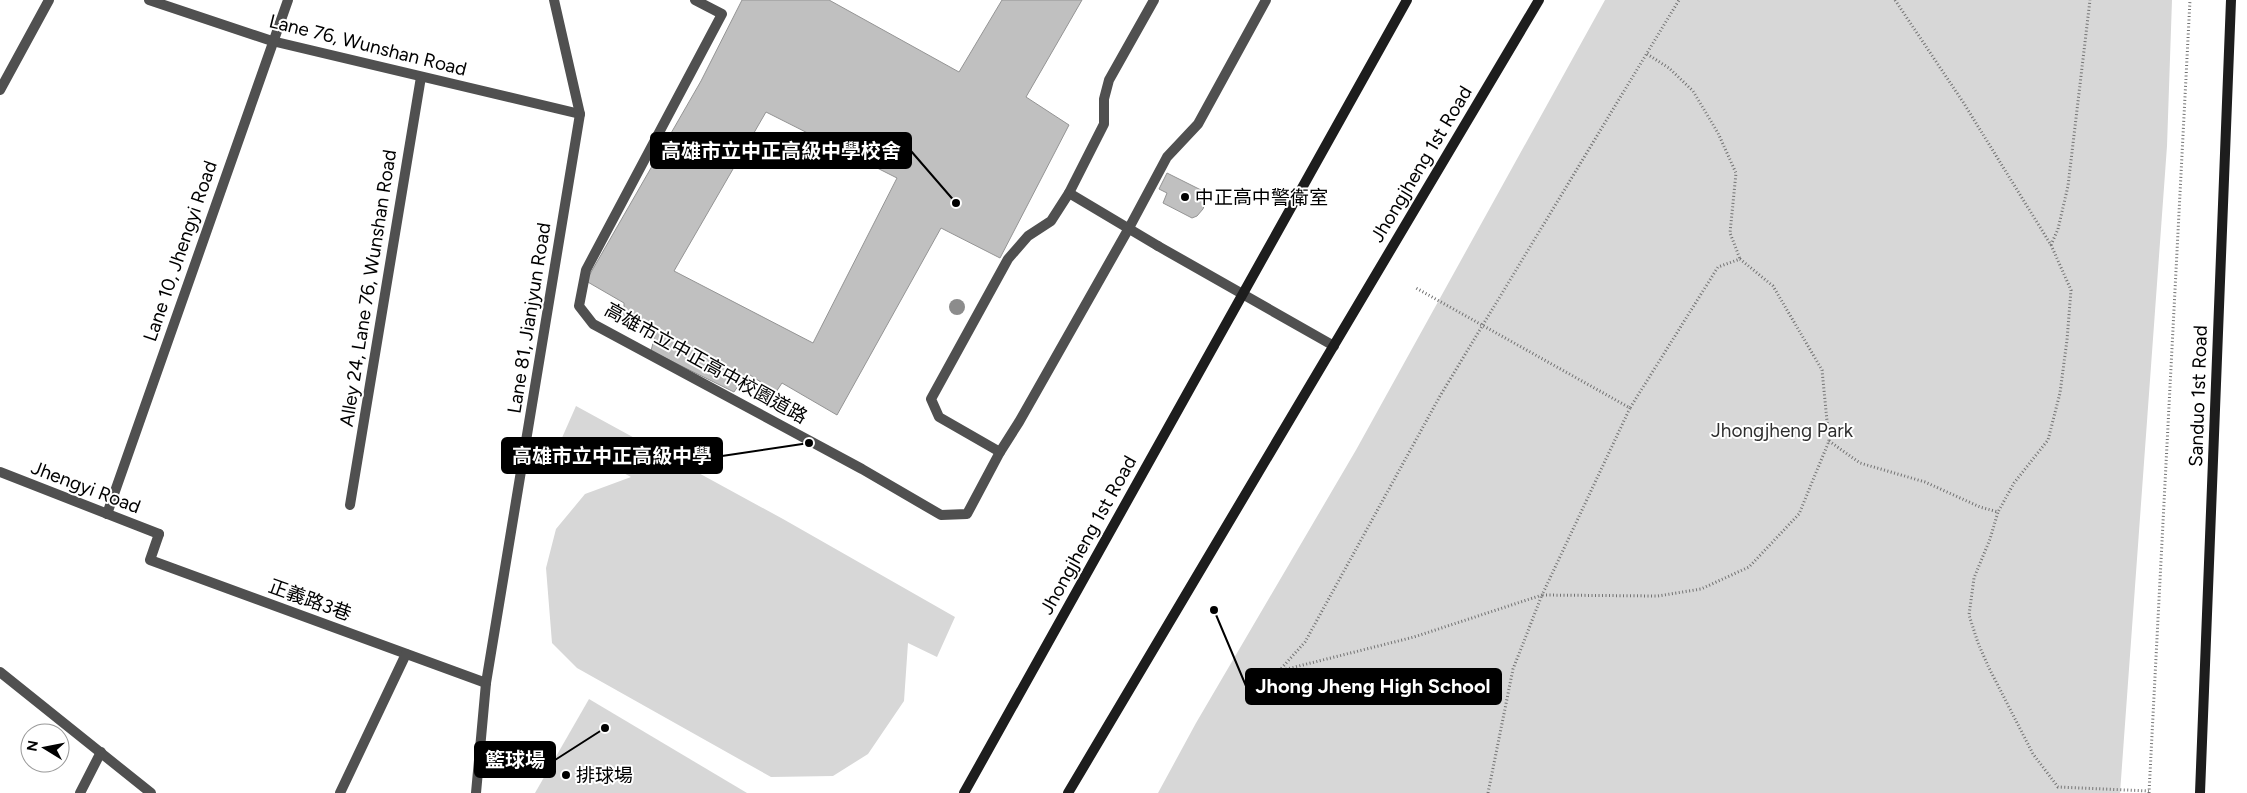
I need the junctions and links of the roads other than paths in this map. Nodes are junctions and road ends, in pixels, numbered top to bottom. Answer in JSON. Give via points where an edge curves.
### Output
{"nodes":[{"id":1,"x":49,"y":0,"type":"edge"},
{"id":2,"x":149,"y":0,"type":"edge"},
{"id":3,"x":288,"y":0,"type":"edge"},
{"id":4,"x":554,"y":0,"type":"edge"},
{"id":5,"x":695,"y":0,"type":"edge"},
{"id":6,"x":1154,"y":0,"type":"edge"},
{"id":7,"x":1266,"y":0,"type":"edge"},
{"id":8,"x":1407,"y":0,"type":"edge"},
{"id":9,"x":1539,"y":0,"type":"edge"},
{"id":10,"x":2231,"y":0,"type":"edge"},
{"id":11,"x":272,"y":41,"type":"junction"},
{"id":12,"x":421,"y":76,"type":"junction"},
{"id":13,"x":0,"y":90,"type":"edge"},
{"id":14,"x":580,"y":114,"type":"junction"},
{"id":15,"x":1070,"y":194,"type":"junction"},
{"id":16,"x":1130,"y":228,"type":"junction"},
{"id":17,"x":1243,"y":294,"type":"junction"},
{"id":18,"x":1334,"y":346,"type":"junction"},
{"id":19,"x":1000,"y":452,"type":"junction"},
{"id":20,"x":0,"y":472,"type":"edge"},
{"id":21,"x":350,"y":505,"type":"dead end"},
{"id":22,"x":107,"y":514,"type":"junction"},
{"id":23,"x":159,"y":534,"type":"joint"},
{"id":24,"x":406,"y":654,"type":"junction"},
{"id":25,"x":0,"y":672,"type":"edge"},
{"id":26,"x":486,"y":683,"type":"junction"},
{"id":27,"x":102,"y":752,"type":"junction"},
{"id":28,"x":80,"y":793,"type":"edge"},
{"id":29,"x":151,"y":793,"type":"edge"},
{"id":30,"x":340,"y":793,"type":"edge"},
{"id":31,"x":476,"y":793,"type":"edge"},
{"id":32,"x":964,"y":793,"type":"edge"},
{"id":33,"x":1068,"y":793,"type":"edge"},
{"id":34,"x":2200,"y":793,"type":"edge"}],
"edges":[{"from":1,"to":13,"type":"street"},
{"from":2,"to":11,"type":"street","name":"Lane 76, Wunshan Road"},
{"from":3,"to":11,"type":"street","name":"Lane 10, Jhengyi Road"},
{"from":4,"to":14,"type":"street","name":"Lane 81, Jianjyun Road"},
{"from":5,"to":19,"type":"street","name":"高雄市立中正高中校園道路","via":[[722,14],[586,270],[580,306],[593,324],[941,515],[967,514]]},
{"from":6,"to":15,"type":"street","via":[[1109,80],[1104,98],[1104,124]]},
{"from":7,"to":16,"type":"street","name":"高雄市立中正高中校園道路","via":[[1198,124],[1167,157]]},
{"from":8,"to":17,"type":"street","name":"Jhongjheng 1st Road"},
{"from":9,"to":18,"type":"street","name":"Jhongjheng 1st Road"},
{"from":10,"to":34,"type":"street","name":"Sanduo 1st Road"},
{"from":11,"to":12,"type":"street","name":"Lane 76, Wunshan Road"},
{"from":11,"to":22,"type":"street","name":"Lane 10, Jhengyi Road"},
{"from":12,"to":14,"type":"street","name":"Lane 76, Wunshan Road"},
{"from":12,"to":21,"type":"street","name":"Alley 24, Lane 76, Wunshan Road"},
{"from":14,"to":26,"type":"street","name":"Lane 81, Jianjyun Road"},
{"from":15,"to":16,"type":"street"},
{"from":15,"to":19,"type":"street","via":[[1051,221],[1028,236],[1008,259],[931,400],[939,417]]},
{"from":16,"to":17,"type":"street"},
{"from":16,"to":19,"type":"street","name":"高雄市立中正高中校園道路"},
{"from":17,"to":18,"type":"street"},
{"from":17,"to":32,"type":"street","name":"Jhongjheng 1st Road"},
{"from":18,"to":33,"type":"street","name":"Jhongjheng 1st Road"},
{"from":20,"to":22,"type":"street","name":"Jhengyi Road"},
{"from":22,"to":23,"type":"street","name":"Jhengyi Road"},
{"from":23,"to":24,"type":"street","name":"正義路3巷","via":[[150,560]]},
{"from":24,"to":26,"type":"street","name":"正義路3巷"},
{"from":24,"to":30,"type":"street"},
{"from":25,"to":27,"type":"street"},
{"from":26,"to":31,"type":"street","name":"Lane 81, Jianjyun Road"},
{"from":27,"to":28,"type":"street"},
{"from":27,"to":29,"type":"street"}]}
